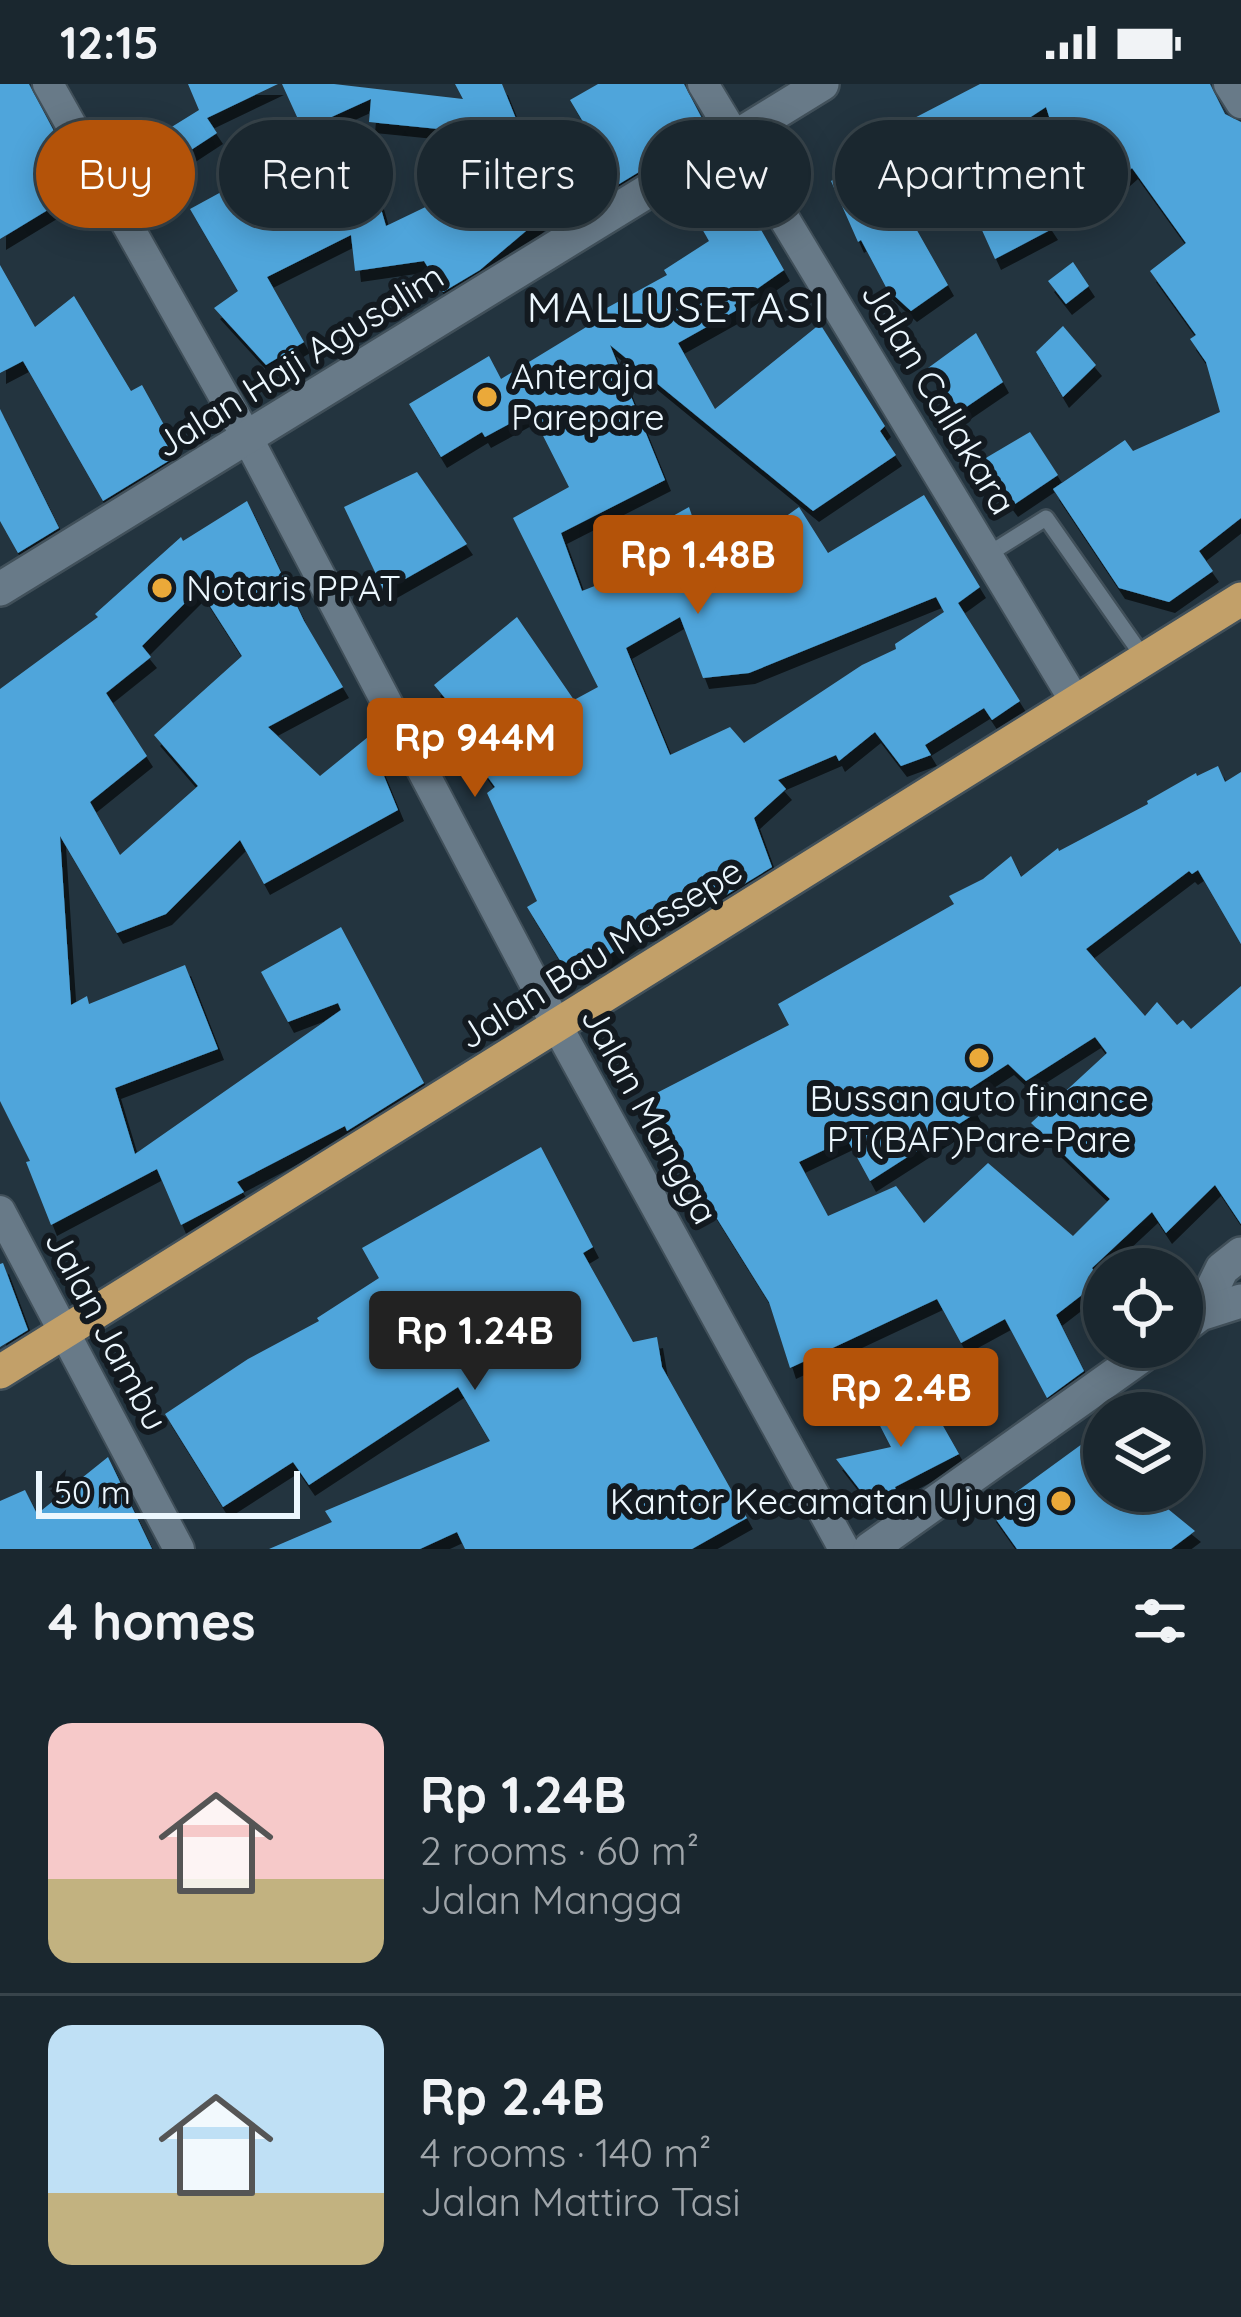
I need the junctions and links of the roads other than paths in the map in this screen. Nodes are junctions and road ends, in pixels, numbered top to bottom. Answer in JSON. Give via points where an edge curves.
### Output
{"nodes":[{"id":1,"x":48,"y":84,"type":"edge"},
{"id":2,"x":703,"y":84,"type":"edge"},
{"id":3,"x":822,"y":84,"type":"edge"},
{"id":4,"x":1229,"y":84,"type":"edge"},
{"id":5,"x":1241,"y":103,"type":"edge"},
{"id":6,"x":726,"y":120,"type":"edge"},
{"id":7,"x":762,"y":120,"type":"edge"},
{"id":8,"x":641,"y":195,"type":"edge"},
{"id":9,"x":791,"y":228,"type":"edge"},
{"id":10,"x":248,"y":439,"type":"junction"},
{"id":11,"x":987,"y":555,"type":"junction"},
{"id":12,"x":0,"y":589,"type":"edge"},
{"id":13,"x":1241,"y":599,"type":"edge"},
{"id":14,"x":1144,"y":658,"type":"junction"},
{"id":15,"x":1075,"y":701,"type":"junction"},
{"id":16,"x":556,"y":1026,"type":"junction"},
{"id":17,"x":0,"y":1211,"type":"edge"},
{"id":18,"x":1241,"y":1254,"type":"edge"},
{"id":19,"x":1203,"y":1300,"type":"edge"},
{"id":20,"x":1241,"y":1301,"type":"edge"},
{"id":21,"x":1203,"y":1315,"type":"edge"},
{"id":22,"x":66,"y":1333,"type":"junction"},
{"id":23,"x":1124,"y":1368,"type":"edge"},
{"id":24,"x":0,"y":1372,"type":"edge"},
{"id":25,"x":179,"y":1549,"type":"edge"},
{"id":26,"x":844,"y":1549,"type":"edge"},
{"id":27,"x":870,"y":1549,"type":"edge"}],
"edges":[{"from":1,"to":10,"type":"street","name":"Jalan Mangga"},
{"from":2,"to":6,"type":"street","name":"Jalan Callakara"},
{"from":3,"to":7,"type":"street","name":"Jalan Haji Agusalim"},
{"from":4,"to":5,"type":"street"},
{"from":8,"to":10,"type":"street","name":"Jalan Haji Agusalim"},
{"from":9,"to":11,"type":"street","name":"Jalan Callakara"},
{"from":10,"to":12,"type":"street","name":"Jalan Haji Agusalim"},
{"from":10,"to":16,"type":"street","name":"Jalan Mangga"},
{"from":11,"to":14,"type":"lane","via":[[1046,518]]},
{"from":11,"to":15,"type":"street","name":"Jalan Callakara"},
{"from":13,"to":14,"type":"highway","name":"Jalan Bau Massepe"},
{"from":14,"to":15,"type":"highway","name":"Jalan Bau Massepe"},
{"from":15,"to":16,"type":"highway","name":"Jalan Bau Massepe"},
{"from":16,"to":22,"type":"highway","name":"Jalan Bau Massepe"},
{"from":16,"to":26,"type":"street","name":"Jalan Mangga"},
{"from":17,"to":22,"type":"street","name":"Jalan Jambu"},
{"from":18,"to":19,"type":"street"},
{"from":20,"to":21,"type":"street"},
{"from":22,"to":24,"type":"highway","name":"Jalan Bau Massepe"},
{"from":22,"to":25,"type":"street","name":"Jalan Jambu"},
{"from":23,"to":27,"type":"street"}]}
